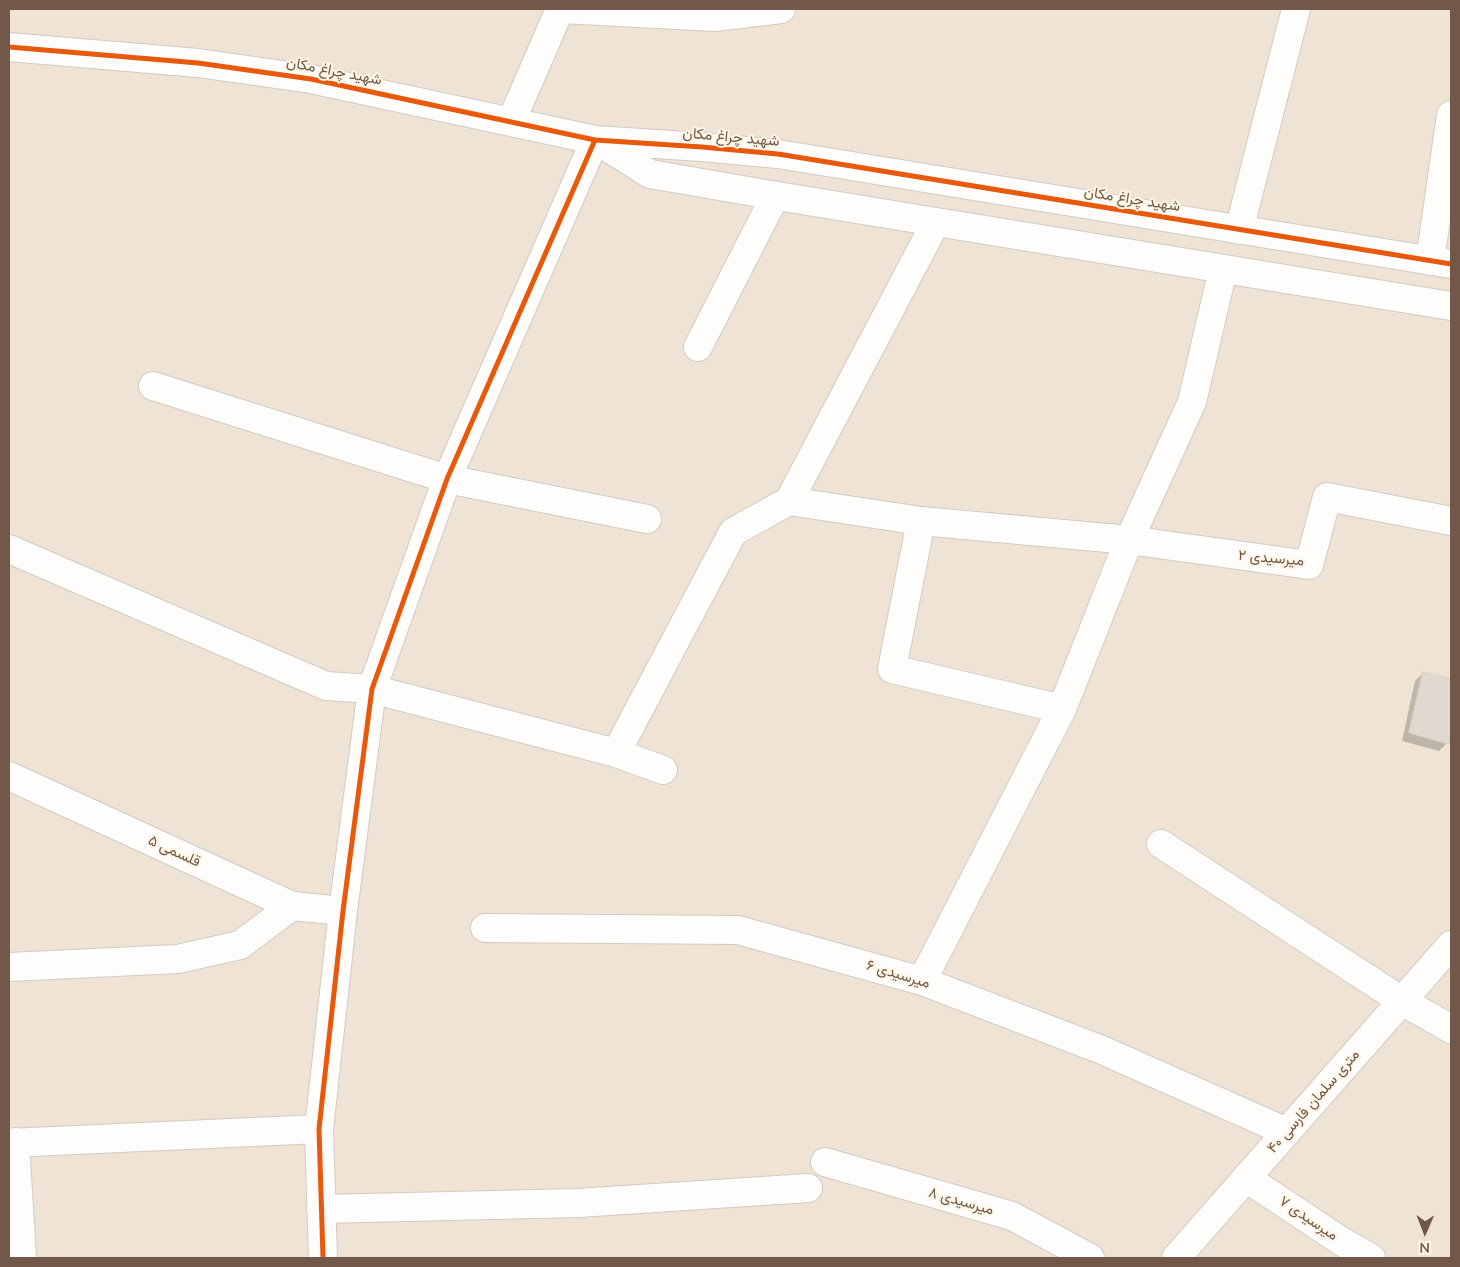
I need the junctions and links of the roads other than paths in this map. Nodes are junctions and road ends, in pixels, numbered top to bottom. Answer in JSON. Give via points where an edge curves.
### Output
{"nodes":[{"id":1,"x":561,"y":9,"type":"edge"},
{"id":2,"x":781,"y":9,"type":"edge"},
{"id":3,"x":1296,"y":9,"type":"edge"},
{"id":4,"x":9,"y":46,"type":"edge"},
{"id":5,"x":1451,"y":115,"type":"edge"},
{"id":6,"x":511,"y":122,"type":"junction"},
{"id":7,"x":595,"y":140,"type":"junction"},
{"id":8,"x":775,"y":196,"type":"junction"},
{"id":9,"x":936,"y":222,"type":"junction"},
{"id":10,"x":1239,"y":230,"type":"junction"},
{"id":11,"x":1441,"y":262,"type":"edge"},
{"id":12,"x":1223,"y":269,"type":"junction"},
{"id":13,"x":1451,"y":306,"type":"edge"},
{"id":14,"x":698,"y":347,"type":"dead end"},
{"id":15,"x":153,"y":386,"type":"dead end"},
{"id":16,"x":447,"y":479,"type":"junction"},
{"id":17,"x":789,"y":501,"type":"junction"},
{"id":18,"x":647,"y":519,"type":"dead end"},
{"id":19,"x":921,"y":521,"type":"junction"},
{"id":20,"x":1451,"y":521,"type":"edge"},
{"id":21,"x":1129,"y":540,"type":"junction"},
{"id":22,"x":9,"y":549,"type":"edge"},
{"id":23,"x":372,"y":688,"type":"junction"},
{"id":24,"x":1062,"y":709,"type":"junction"},
{"id":25,"x":616,"y":753,"type":"junction"},
{"id":26,"x":663,"y":770,"type":"dead end"},
{"id":27,"x":9,"y":776,"type":"edge"},
{"id":28,"x":1161,"y":844,"type":"dead end"},
{"id":29,"x":292,"y":906,"type":"junction"},
{"id":30,"x":343,"y":911,"type":"junction"},
{"id":31,"x":485,"y":928,"type":"dead end"},
{"id":32,"x":1451,"y":945,"type":"edge"},
{"id":33,"x":9,"y":967,"type":"edge"},
{"id":34,"x":922,"y":981,"type":"junction"},
{"id":35,"x":1402,"y":1001,"type":"junction"},
{"id":36,"x":1451,"y":1029,"type":"edge"},
{"id":37,"x":319,"y":1129,"type":"junction"},
{"id":38,"x":1287,"y":1132,"type":"junction"},
{"id":39,"x":12,"y":1142,"type":"edge"},
{"id":40,"x":825,"y":1162,"type":"dead end"},
{"id":41,"x":1246,"y":1178,"type":"junction"},
{"id":42,"x":808,"y":1188,"type":"dead end"},
{"id":43,"x":321,"y":1209,"type":"junction"},
{"id":44,"x":22,"y":1258,"type":"edge"},
{"id":45,"x":323,"y":1258,"type":"edge"},
{"id":46,"x":1090,"y":1258,"type":"edge"},
{"id":47,"x":1176,"y":1258,"type":"edge"},
{"id":48,"x":1371,"y":1258,"type":"edge"}],
"edges":[{"from":1,"to":2,"type":"street","via":[[715,18]]},
{"from":1,"to":6,"type":"street"},
{"from":3,"to":10,"type":"street"},
{"from":4,"to":6,"type":"street","name":"شهید چراغ مکان","via":[[198,63],[311,79]]},
{"from":5,"to":11,"type":"street"},
{"from":6,"to":7,"type":"street","name":"شهید چراغ مکان"},
{"from":7,"to":8,"type":"street","name":"شهید چراغ مکان","via":[[650,174]]},
{"from":7,"to":10,"type":"street","name":"شهید چراغ مکان","via":[[778,154]]},
{"from":7,"to":16,"type":"street"},
{"from":8,"to":9,"type":"street","name":"شهید چراغ مکان"},
{"from":8,"to":14,"type":"street"},
{"from":9,"to":12,"type":"street","name":"شهید چراغ مکان"},
{"from":9,"to":17,"type":"street"},
{"from":10,"to":11,"type":"street","name":"شهید چراغ مکان"},
{"from":12,"to":13,"type":"street","name":"شهید چراغ مکان"},
{"from":12,"to":21,"type":"street","via":[[1192,402]]},
{"from":15,"to":16,"type":"street"},
{"from":16,"to":18,"type":"street"},
{"from":16,"to":23,"type":"street"},
{"from":17,"to":19,"type":"street"},
{"from":17,"to":25,"type":"street","via":[[733,532]]},
{"from":19,"to":21,"type":"street"},
{"from":19,"to":24,"type":"street","via":[[892,669]]},
{"from":20,"to":21,"type":"street","name":"میرسیدی ۲","via":[[1327,497],[1309,566]]},
{"from":21,"to":24,"type":"street"},
{"from":22,"to":23,"type":"street","via":[[326,686]]},
{"from":23,"to":25,"type":"street"},
{"from":23,"to":30,"type":"street"},
{"from":24,"to":34,"type":"street"},
{"from":25,"to":26,"type":"street"},
{"from":27,"to":29,"type":"street","name":"قلسمی ۵"},
{"from":28,"to":35,"type":"street"},
{"from":29,"to":30,"type":"street","name":"قلسمی ۵"},
{"from":29,"to":33,"type":"street","via":[[240,945],[178,959]]},
{"from":30,"to":37,"type":"street"},
{"from":31,"to":34,"type":"street","name":"میرسیدی ۶","via":[[738,930]]},
{"from":32,"to":35,"type":"street","name":"۴۰ متری سلمان فارسی"},
{"from":34,"to":38,"type":"street","name":"میرسیدی ۶","via":[[1102,1050]]},
{"from":35,"to":36,"type":"street"},
{"from":35,"to":38,"type":"street","name":"۴۰ متری سلمان فارسی"},
{"from":37,"to":39,"type":"street"},
{"from":37,"to":43,"type":"street"},
{"from":38,"to":41,"type":"street","name":"۴۰ متری سلمان فارسی"},
{"from":39,"to":44,"type":"street"},
{"from":40,"to":46,"type":"street","name":"میرسیدی ۸","via":[[1012,1216]]},
{"from":41,"to":47,"type":"street","name":"۴۰ متری سلمان فارسی"},
{"from":41,"to":48,"type":"street","name":"میرسیدی ۷"},
{"from":42,"to":43,"type":"street","via":[[578,1203]]},
{"from":43,"to":45,"type":"street"}]}
